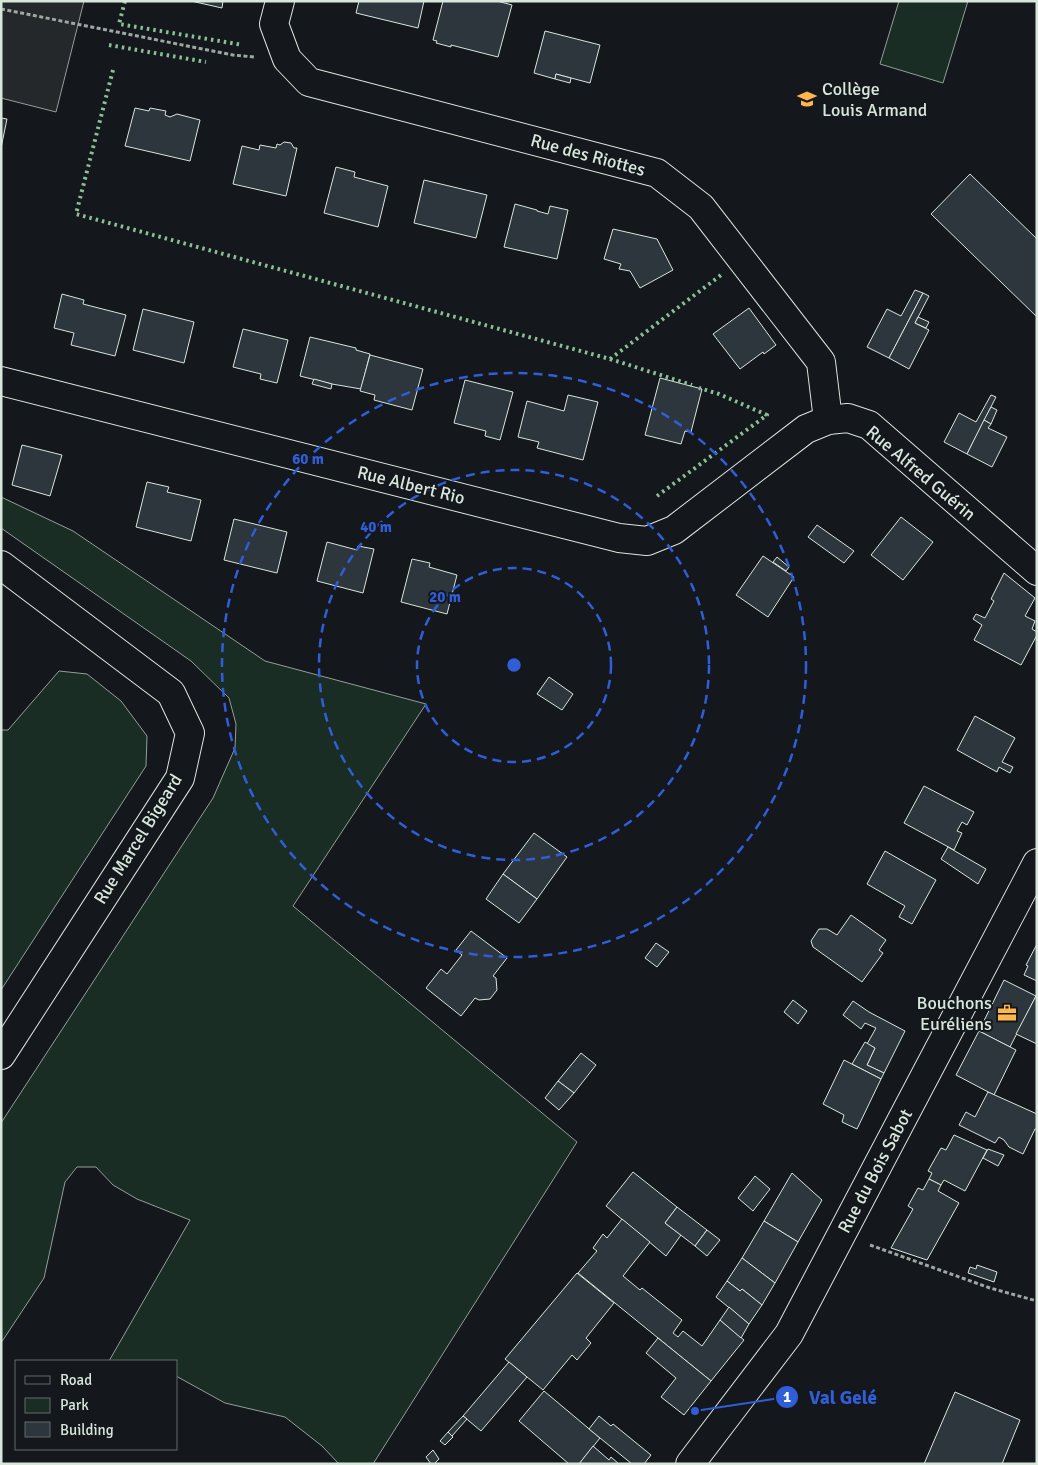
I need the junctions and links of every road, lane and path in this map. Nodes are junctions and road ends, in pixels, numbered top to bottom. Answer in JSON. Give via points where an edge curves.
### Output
{"nodes":[{"id":1,"x":280,"y":1,"type":"edge"},
{"id":2,"x":1,"y":9,"type":"edge"},
{"id":3,"x":288,"y":59,"type":"junction"},
{"id":4,"x":1,"y":381,"type":"edge"},
{"id":5,"x":828,"y":420,"type":"junction"},
{"id":6,"x":647,"y":541,"type":"joint"},
{"id":7,"x":1,"y":565,"type":"edge"},
{"id":8,"x":1037,"y":571,"type":"edge"},
{"id":9,"x":1037,"y":864,"type":"edge"},
{"id":10,"x":1,"y":1055,"type":"edge"},
{"id":11,"x":841,"y":1234,"type":"junction"},
{"id":12,"x":1037,"y":1302,"type":"edge"},
{"id":13,"x":690,"y":1464,"type":"edge"}],
"edges":[{"from":1,"to":3,"type":"street","name":"Rue des Riottes","via":[[274,24]]},
{"from":2,"to":3,"type":"path","via":[[233,55]]},
{"from":3,"to":5,"type":"street","name":"Rue des Riottes","via":[[310,82],[657,172],[702,207],[821,362]]},
{"from":4,"to":6,"type":"street","name":"Rue Albert Rio","via":[[619,538]]},
{"from":5,"to":6,"type":"street","name":"Rue Alfred Guérin","via":[[806,429],[674,530]]},
{"from":5,"to":8,"type":"street","name":"Rue Alfred Guérin","via":[[848,418],[869,425]]},
{"from":7,"to":10,"type":"street","name":"Rue Marcel Bigeard","via":[[172,693],[190,734],[180,778]]},
{"from":9,"to":11,"type":"street","name":"Rue du Bois Sabot"},
{"from":11,"to":12,"type":"path"},
{"from":11,"to":13,"type":"street","name":"Rue du Bois Sabot","via":[[789,1334]]}]}
